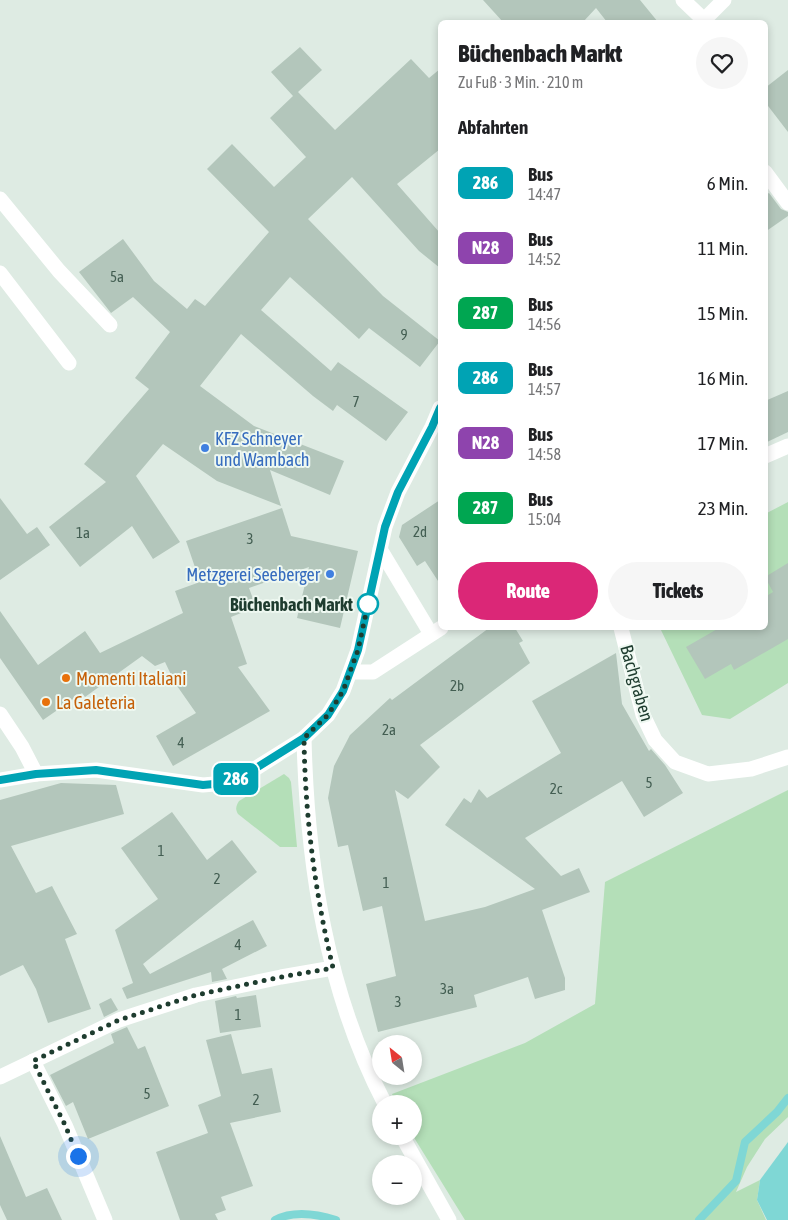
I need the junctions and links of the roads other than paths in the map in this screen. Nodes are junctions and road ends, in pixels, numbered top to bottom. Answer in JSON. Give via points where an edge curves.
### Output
{"nodes":[{"id":1,"x":683,"y":0,"type":"edge"},
{"id":2,"x":724,"y":0,"type":"edge"},
{"id":3,"x":702,"y":20,"type":"edge"},
{"id":4,"x":704,"y":20,"type":"edge"},
{"id":5,"x":768,"y":176,"type":"edge"},
{"id":6,"x":0,"y":199,"type":"edge"},
{"id":7,"x":788,"y":203,"type":"edge"},
{"id":8,"x":0,"y":273,"type":"edge"},
{"id":9,"x":110,"y":325,"type":"dead end"},
{"id":10,"x":69,"y":362,"type":"dead end"},
{"id":11,"x":438,"y":413,"type":"edge"},
{"id":12,"x":788,"y":446,"type":"edge"},
{"id":13,"x":768,"y":455,"type":"edge"},
{"id":14,"x":380,"y":549,"type":"junction"},
{"id":15,"x":622,"y":630,"type":"edge"},
{"id":16,"x":436,"y":631,"type":"edge"},
{"id":17,"x":351,"y":672,"type":"junction"},
{"id":18,"x":0,"y":714,"type":"edge"},
{"id":19,"x":304,"y":738,"type":"junction"},
{"id":20,"x":788,"y":756,"type":"edge"},
{"id":21,"x":36,"y":774,"type":"junction"},
{"id":22,"x":0,"y":780,"type":"edge"},
{"id":23,"x":333,"y":968,"type":"junction"},
{"id":24,"x":33,"y":1061,"type":"junction"},
{"id":25,"x":0,"y":1077,"type":"edge"},
{"id":26,"x":381,"y":1095,"type":"edge"},
{"id":27,"x":407,"y":1145,"type":"edge"},
{"id":28,"x":105,"y":1220,"type":"edge"},
{"id":29,"x":449,"y":1220,"type":"edge"}],
"edges":[{"from":1,"to":3,"type":"street"},
{"from":2,"to":4,"type":"street"},
{"from":5,"to":7,"type":"street"},
{"from":6,"to":9,"type":"street","via":[[59,271]]},
{"from":8,"to":10,"type":"street"},
{"from":11,"to":14,"type":"street","via":[[398,492]]},
{"from":12,"to":13,"type":"street"},
{"from":14,"to":16,"type":"street"},
{"from":14,"to":17,"type":"street"},
{"from":15,"to":20,"type":"street","name":"Bachgraben","via":[[644,715],[655,740],[675,762],[708,774],[752,769]]},
{"from":16,"to":17,"type":"street","via":[[373,672]]},
{"from":17,"to":19,"type":"street","via":[[328,715]]},
{"from":18,"to":21,"type":"street"},
{"from":19,"to":21,"type":"street","via":[[245,775],[225,783],[203,785],[96,770]]},
{"from":19,"to":23,"type":"street","via":[[312,860]]},
{"from":21,"to":22,"type":"street"},
{"from":23,"to":24,"type":"street","via":[[196,995],[119,1020]]},
{"from":23,"to":26,"type":"street","via":[[349,1020]]},
{"from":24,"to":25,"type":"street"},
{"from":24,"to":28,"type":"street","via":[[65,1125]]},
{"from":27,"to":29,"type":"street"}]}
